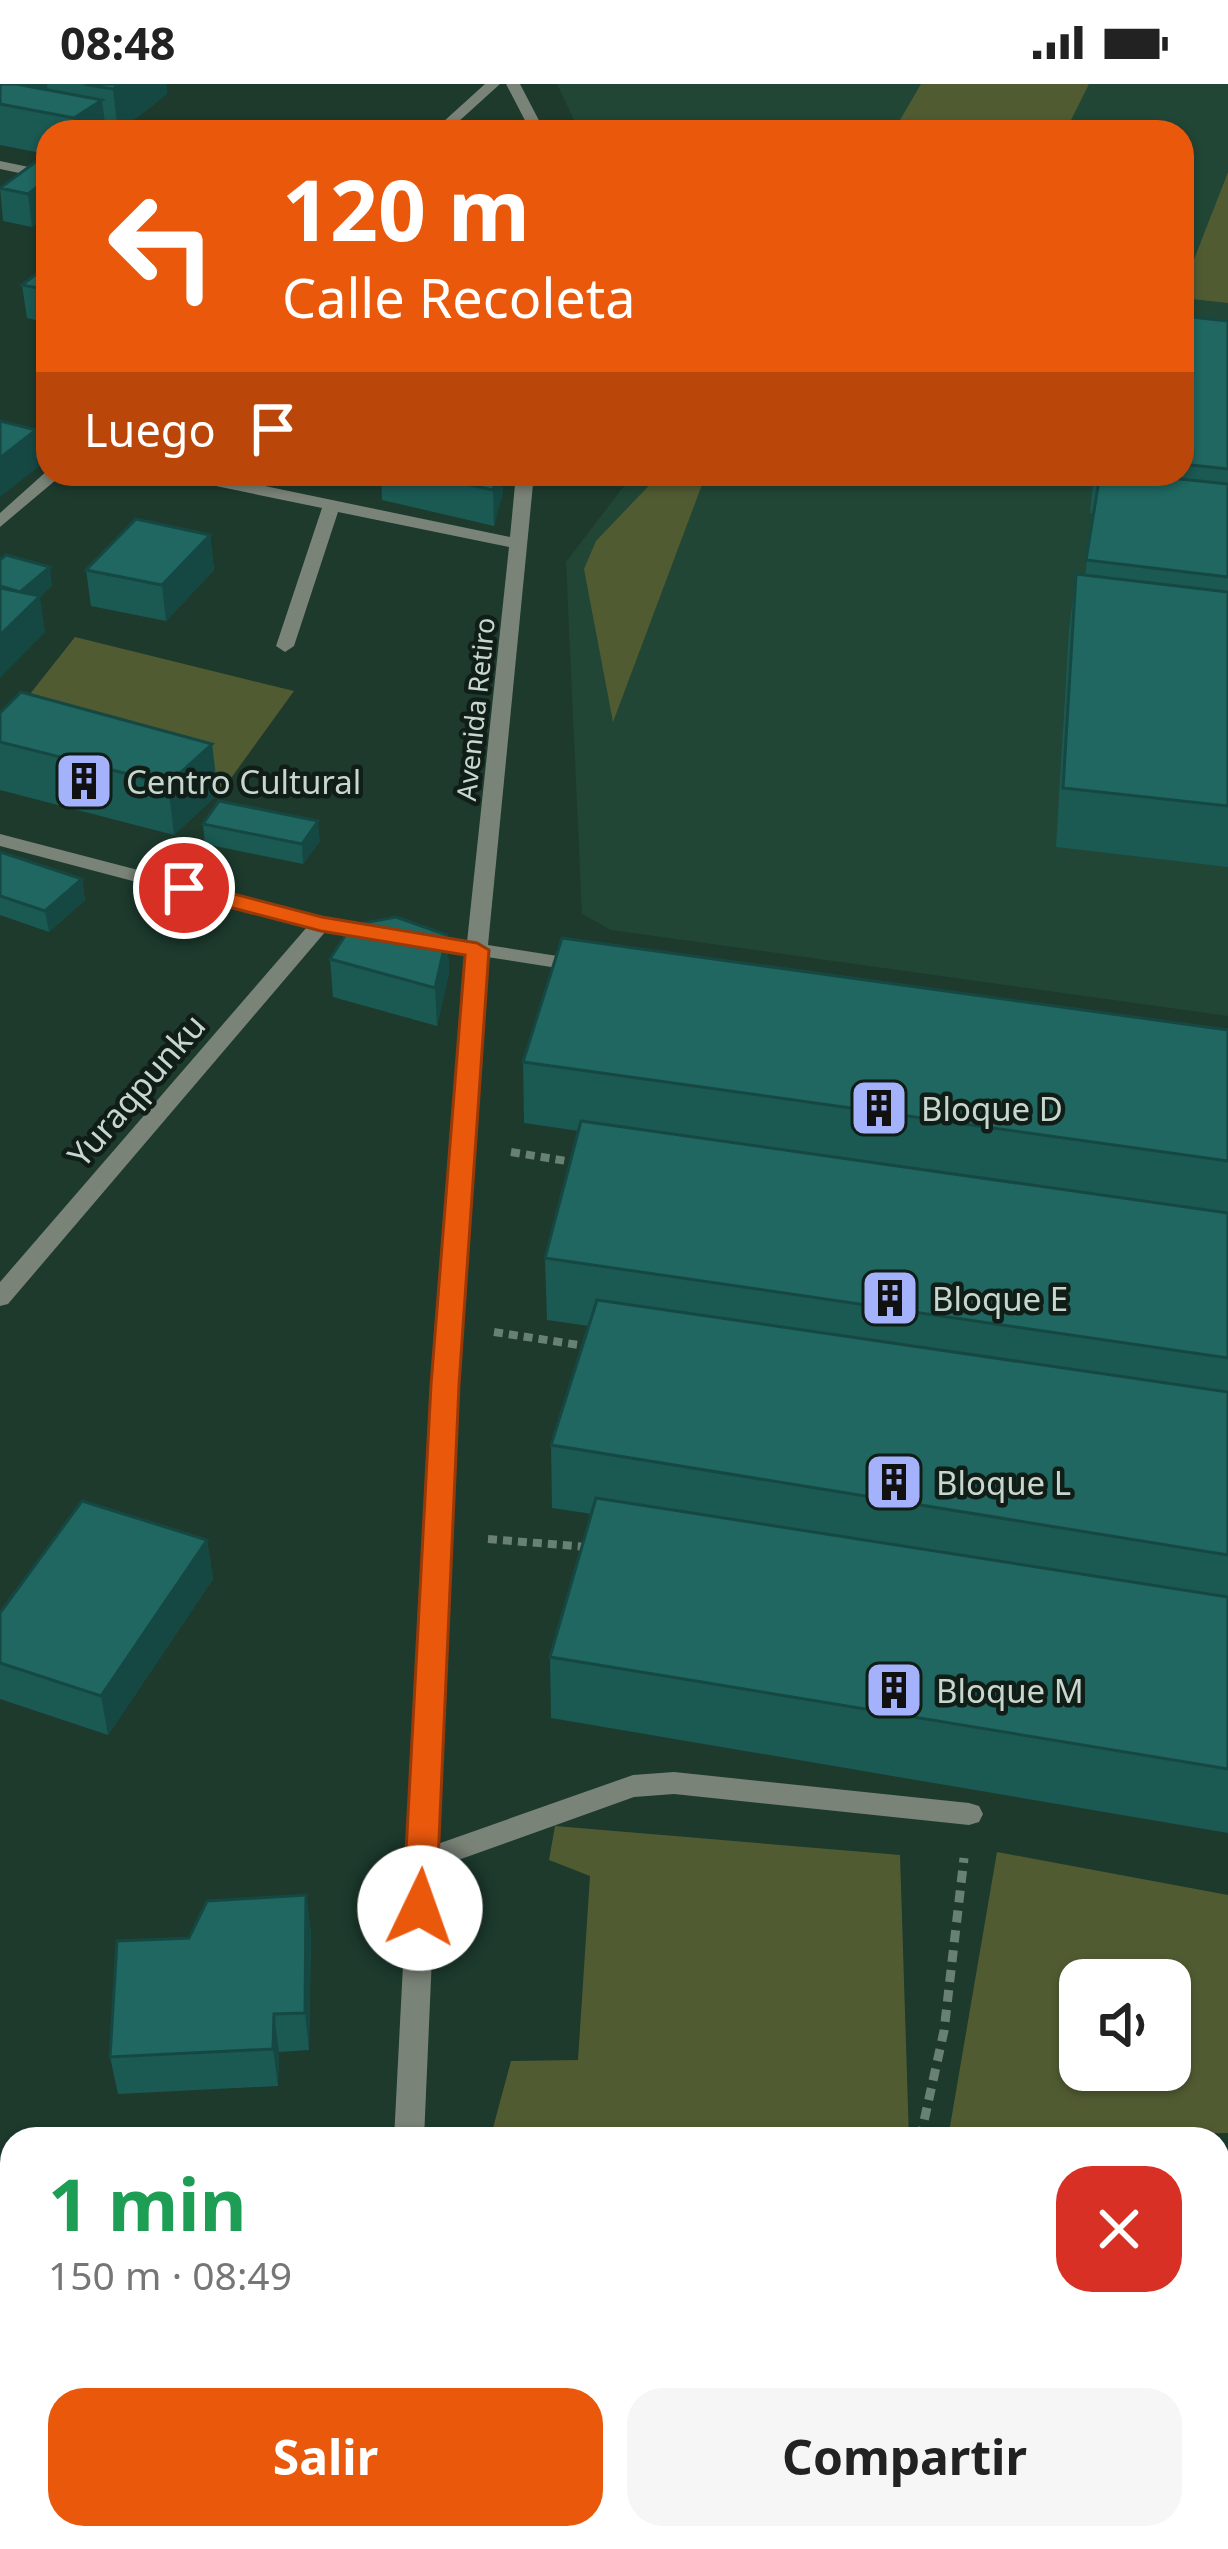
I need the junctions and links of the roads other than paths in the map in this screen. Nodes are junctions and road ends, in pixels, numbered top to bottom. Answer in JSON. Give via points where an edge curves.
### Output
{"nodes":[{"id":1,"x":493,"y":84,"type":"edge"},
{"id":2,"x":513,"y":84,"type":"edge"},
{"id":3,"x":452,"y":120,"type":"edge"},
{"id":4,"x":532,"y":120,"type":"edge"},
{"id":5,"x":0,"y":165,"type":"edge"},
{"id":6,"x":36,"y":172,"type":"edge"},
{"id":7,"x":0,"y":436,"type":"edge"},
{"id":8,"x":36,"y":444,"type":"edge"},
{"id":9,"x":40,"y":486,"type":"edge"},
{"id":10,"x":240,"y":486,"type":"edge"},
{"id":11,"x":524,"y":486,"type":"edge"},
{"id":12,"x":332,"y":505,"type":"junction"},
{"id":13,"x":0,"y":522,"type":"edge"},
{"id":14,"x":519,"y":544,"type":"junction"},
{"id":15,"x":285,"y":646,"type":"dead end"},
{"id":16,"x":0,"y":840,"type":"edge"},
{"id":17,"x":321,"y":924,"type":"junction"},
{"id":18,"x":477,"y":950,"type":"junction"},
{"id":19,"x":605,"y":969,"type":"edge"},
{"id":20,"x":0,"y":1298,"type":"edge"},
{"id":21,"x":969,"y":1814,"type":"road end"},
{"id":22,"x":422,"y":1862,"type":"junction"},
{"id":23,"x":410,"y":2127,"type":"edge"}],
"edges":[{"from":1,"to":3,"type":"street"},
{"from":2,"to":4,"type":"street"},
{"from":5,"to":6,"type":"street"},
{"from":7,"to":8,"type":"street"},
{"from":9,"to":13,"type":"street"},
{"from":10,"to":12,"type":"street"},
{"from":11,"to":14,"type":"street","name":"Avenida Retiro"},
{"from":12,"to":14,"type":"street"},
{"from":12,"to":15,"type":"street"},
{"from":14,"to":18,"type":"street","name":"Avenida Retiro"},
{"from":16,"to":17,"type":"street"},
{"from":17,"to":18,"type":"street"},
{"from":17,"to":20,"type":"street","name":"Yuraqpunku"},
{"from":18,"to":19,"type":"street"},
{"from":18,"to":22,"type":"street","name":"Avenida Retiro"},
{"from":21,"to":22,"type":"street","via":[[674,1783],[633,1786]]},
{"from":22,"to":23,"type":"street","name":"Avenida Retiro"}]}
